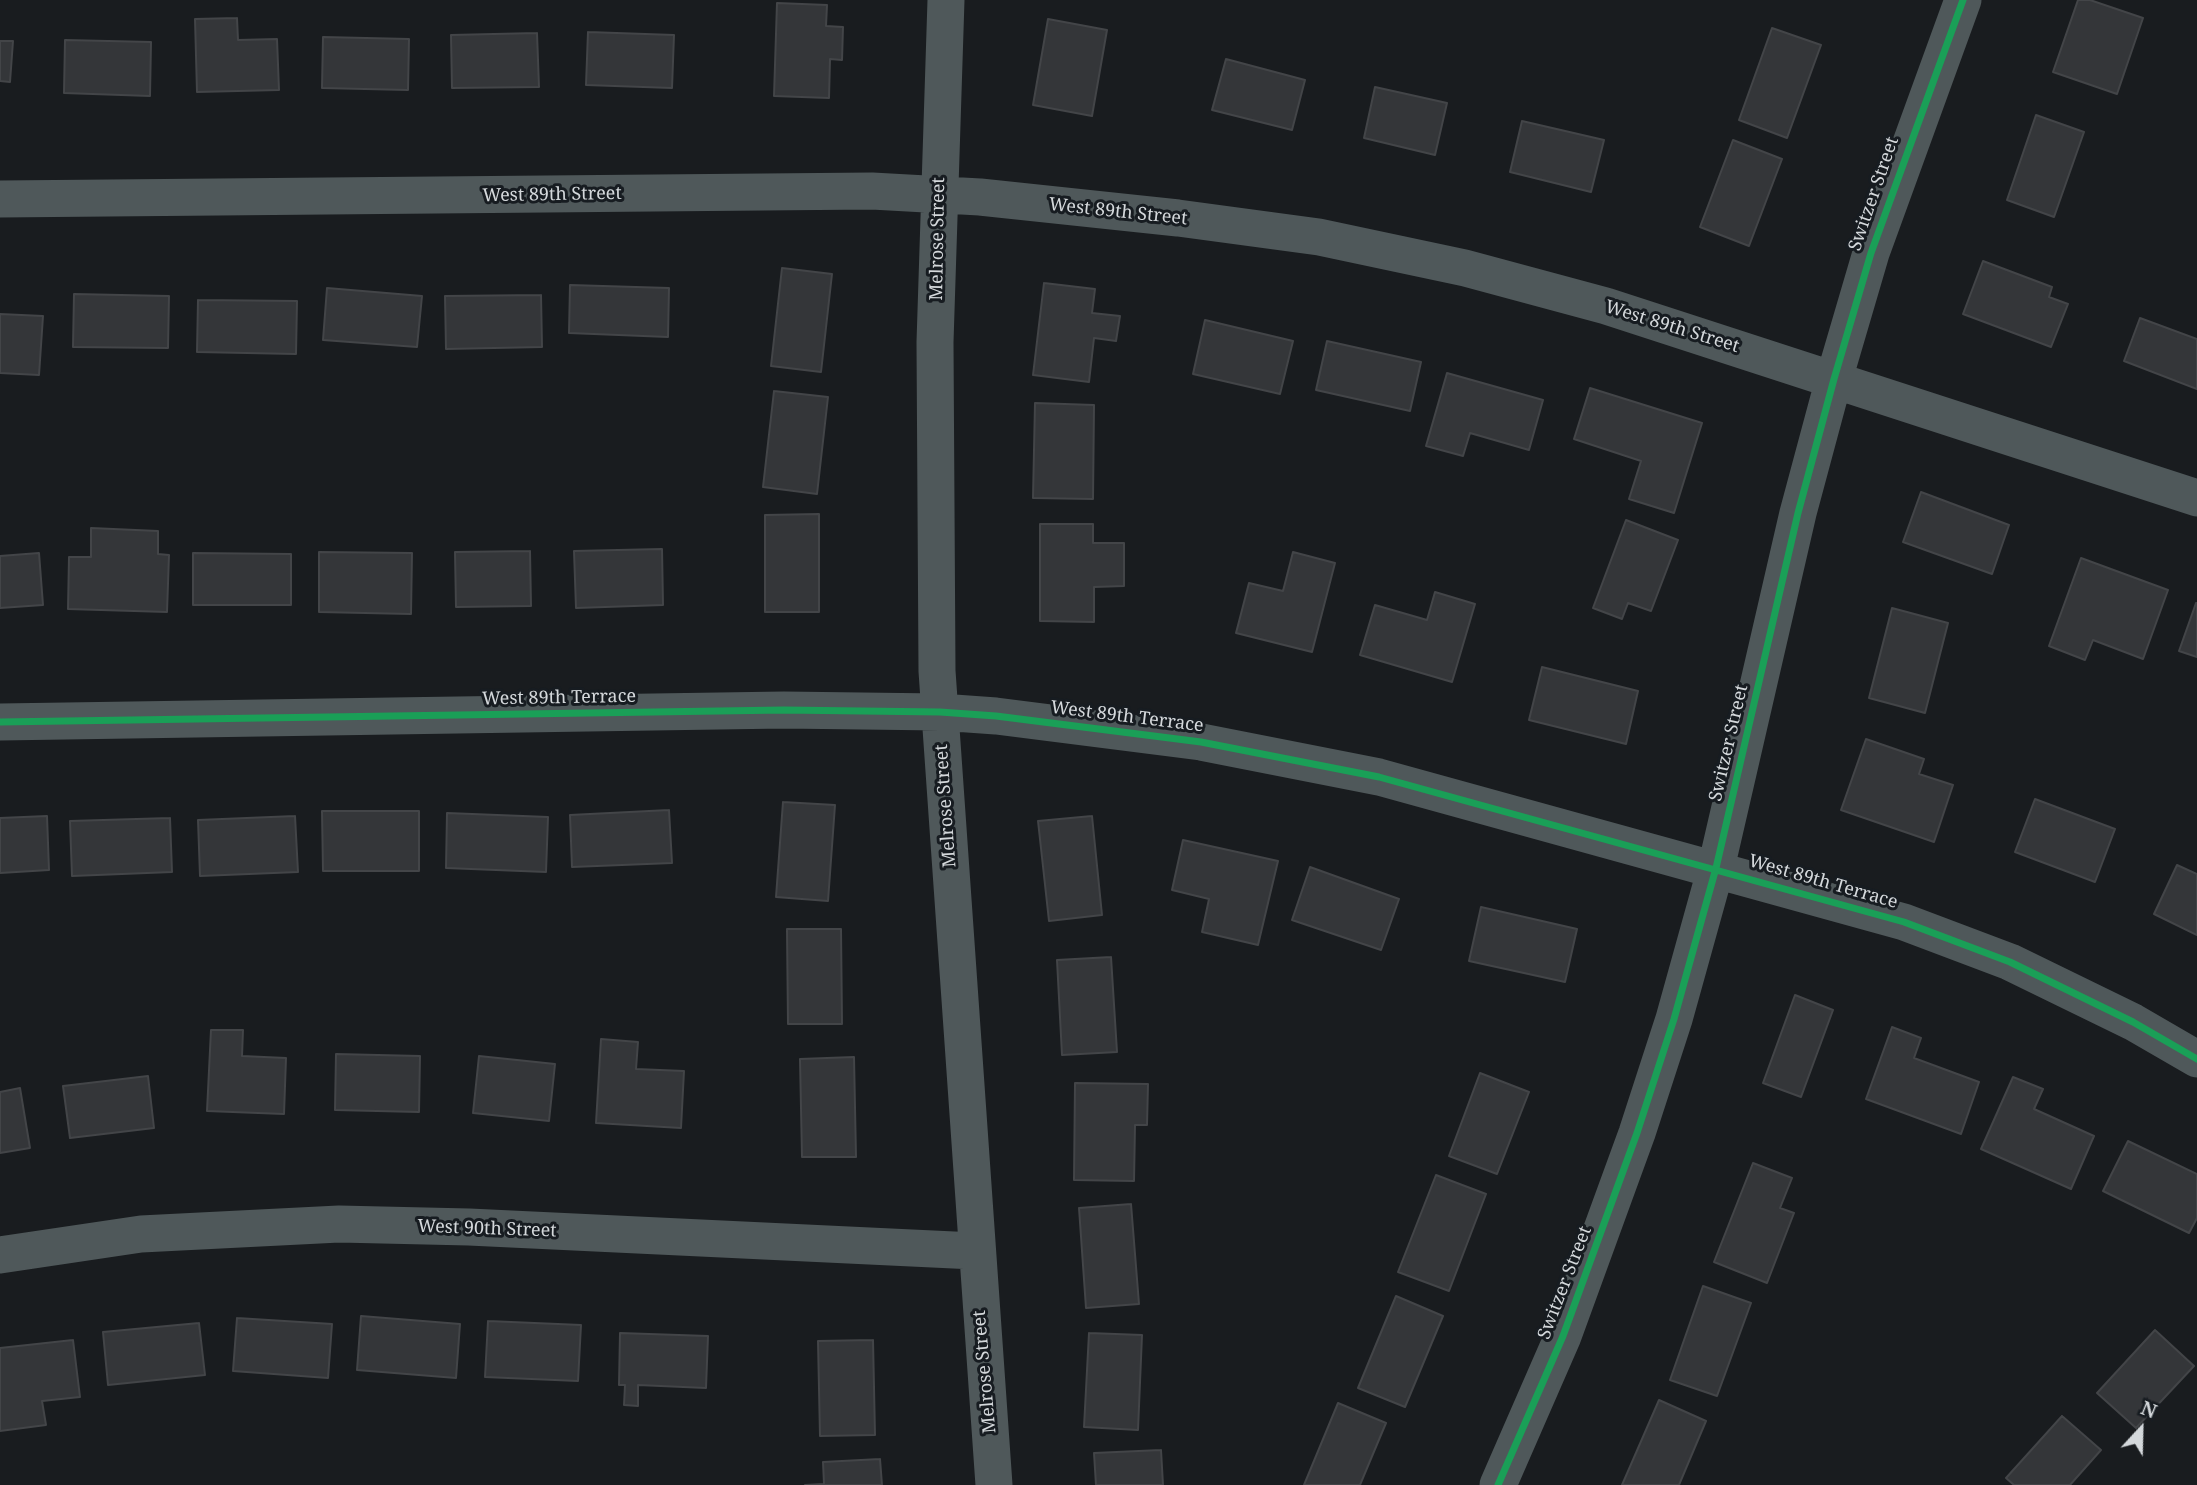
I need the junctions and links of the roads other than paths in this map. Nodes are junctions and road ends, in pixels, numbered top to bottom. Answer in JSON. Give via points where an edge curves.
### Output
{"nodes":[{"id":1,"x":946,"y":0,"type":"edge"},
{"id":2,"x":1963,"y":0,"type":"edge"},
{"id":3,"x":939,"y":194,"type":"junction"},
{"id":4,"x":0,"y":199,"type":"edge"},
{"id":5,"x":1834,"y":379,"type":"junction"},
{"id":6,"x":2197,"y":498,"type":"edge"},
{"id":7,"x":940,"y":712,"type":"junction"},
{"id":8,"x":0,"y":722,"type":"edge"},
{"id":9,"x":1716,"y":868,"type":"junction"},
{"id":10,"x":2197,"y":1059,"type":"edge"},
{"id":11,"x":975,"y":1251,"type":"junction"},
{"id":12,"x":0,"y":1255,"type":"edge"},
{"id":13,"x":994,"y":1485,"type":"edge"},
{"id":14,"x":1499,"y":1485,"type":"edge"}],
"edges":[{"from":1,"to":3,"type":"street","name":"Melrose Street"},
{"from":2,"to":5,"type":"street","name":"Switzer Street","via":[[1871,253]]},
{"from":3,"to":4,"type":"street","name":"West 89th Street"},
{"from":3,"to":5,"type":"street","name":"West 89th Street","via":[[1320,237],[1465,268],[1606,306]]},
{"from":3,"to":7,"type":"street","name":"Melrose Street","via":[[935,356]]},
{"from":5,"to":6,"type":"street","name":"West 89th Street"},
{"from":5,"to":9,"type":"street","name":"Switzer Street","via":[[1798,513]]},
{"from":7,"to":8,"type":"street","name":"West 89th Terrace","via":[[784,710]]},
{"from":7,"to":9,"type":"street","name":"West 89th Terrace","via":[[1215,744],[1379,777]]},
{"from":7,"to":11,"type":"street","name":"Melrose Street"},
{"from":9,"to":10,"type":"street","name":"West 89th Terrace","via":[[1904,922],[2010,962]]},
{"from":9,"to":14,"type":"street","name":"Switzer Street","via":[[1637,1133],[1563,1336]]},
{"from":11,"to":12,"type":"street","name":"West 90th Street","via":[[339,1224],[141,1234]]},
{"from":11,"to":13,"type":"street","name":"Melrose Street"}]}
